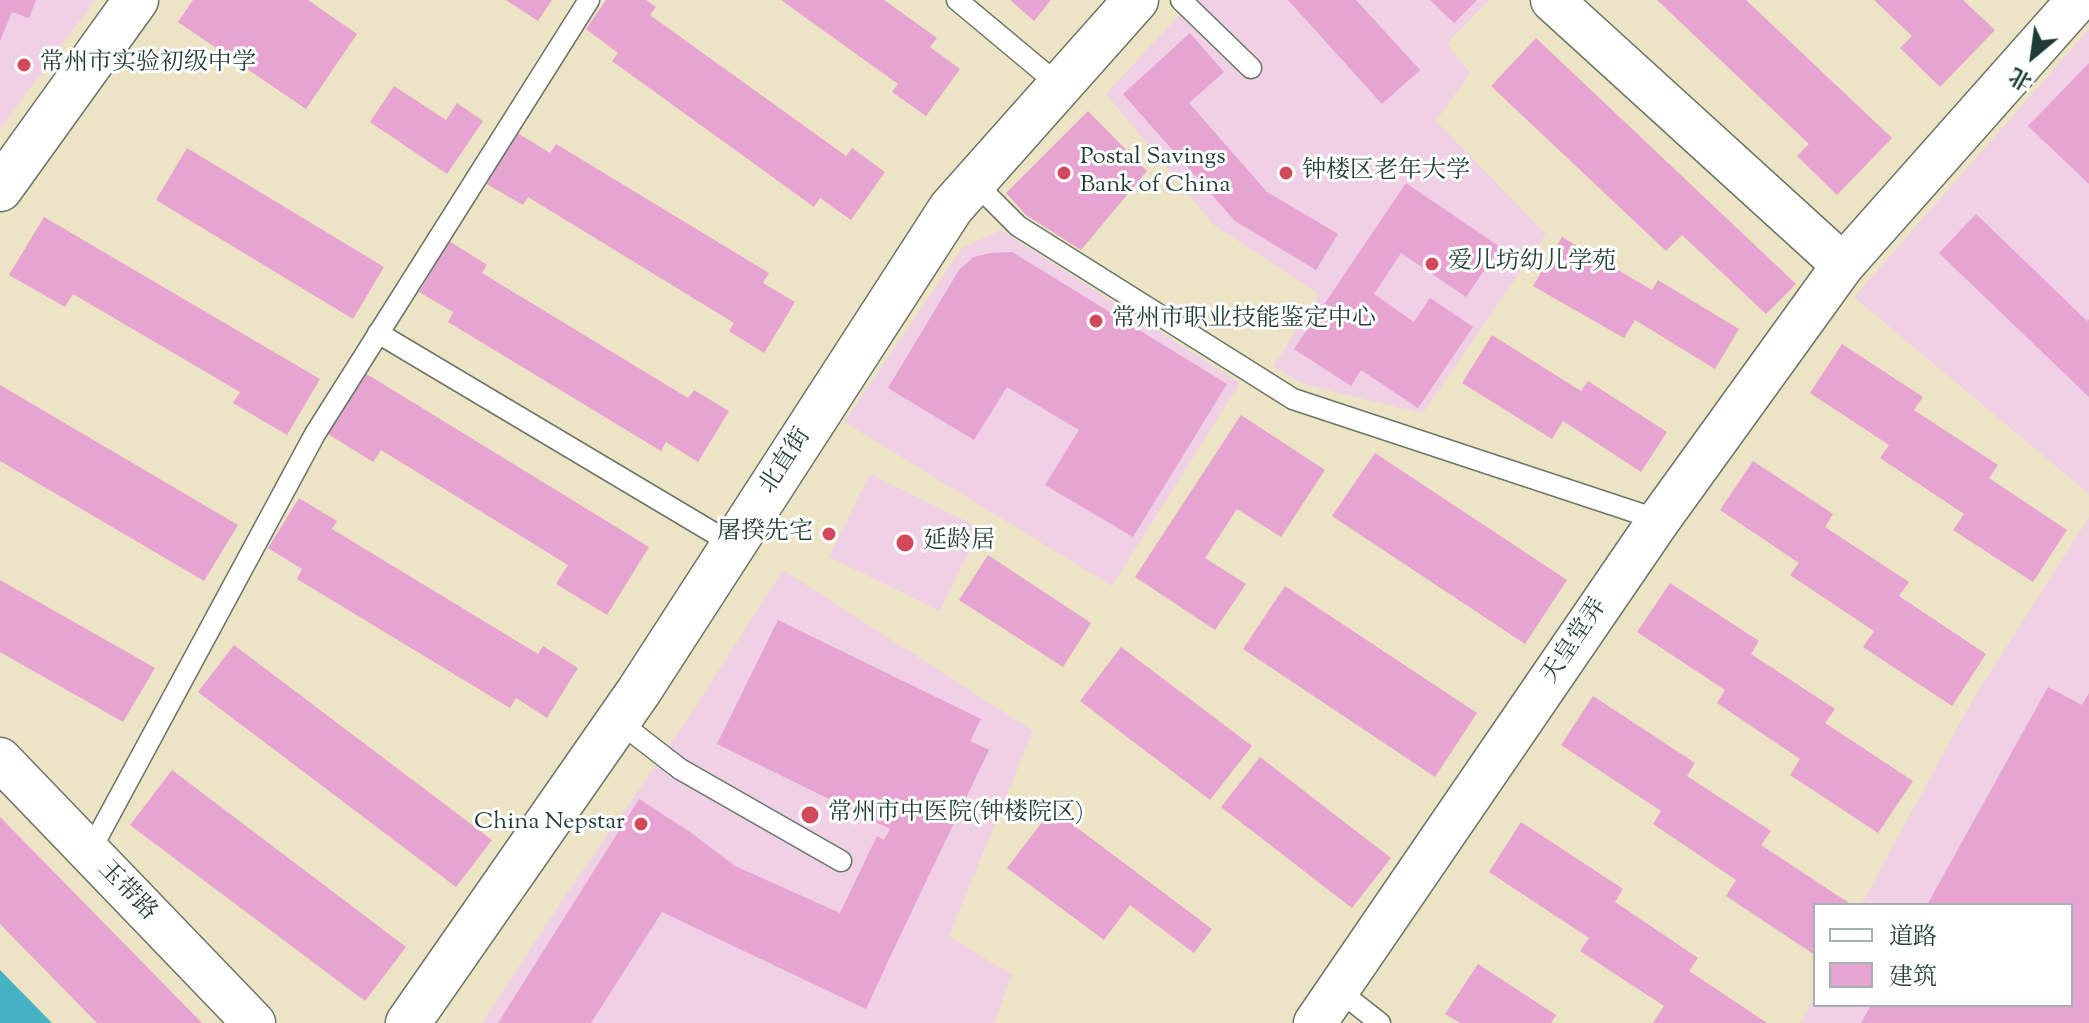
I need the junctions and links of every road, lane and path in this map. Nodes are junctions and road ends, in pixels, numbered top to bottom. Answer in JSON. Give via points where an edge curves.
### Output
{"nodes":[{"id":1,"x":136,"y":0,"type":"edge"},
{"id":2,"x":589,"y":0,"type":"edge"},
{"id":3,"x":957,"y":0,"type":"edge"},
{"id":4,"x":1136,"y":0,"type":"edge"},
{"id":5,"x":1181,"y":0,"type":"edge"},
{"id":6,"x":1552,"y":0,"type":"edge"},
{"id":7,"x":2078,"y":0,"type":"edge"},
{"id":8,"x":1251,"y":68,"type":"dead end"},
{"id":9,"x":1060,"y":86,"type":"junction"},
{"id":10,"x":974,"y":182,"type":"junction"},
{"id":11,"x":0,"y":189,"type":"edge"},
{"id":12,"x":1843,"y":265,"type":"junction"},
{"id":13,"x":378,"y":333,"type":"junction"},
{"id":14,"x":1659,"y":520,"type":"junction"},
{"id":15,"x":734,"y":545,"type":"junction"},
{"id":16,"x":618,"y":721,"type":"junction"},
{"id":17,"x":0,"y":759,"type":"edge"},
{"id":18,"x":89,"y":853,"type":"junction"},
{"id":19,"x":841,"y":861,"type":"dead end"},
{"id":20,"x":1326,"y":1006,"type":"edge"},
{"id":21,"x":254,"y":1023,"type":"edge"},
{"id":22,"x":408,"y":1023,"type":"edge"},
{"id":23,"x":1380,"y":1023,"type":"edge"}],
"edges":[{"from":1,"to":11,"type":"street"},
{"from":2,"to":13,"type":"lane"},
{"from":3,"to":9,"type":"lane"},
{"from":4,"to":9,"type":"street","name":"北直街"},
{"from":5,"to":8,"type":"lane"},
{"from":6,"to":12,"type":"street"},
{"from":7,"to":12,"type":"street","name":"天皇堂弄"},
{"from":9,"to":10,"type":"street","name":"北直街"},
{"from":10,"to":14,"type":"lane","via":[[1018,226],[1293,399]]},
{"from":10,"to":15,"type":"street","name":"北直街","via":[[951,208]]},
{"from":12,"to":14,"type":"street","name":"天皇堂弄"},
{"from":13,"to":15,"type":"lane"},
{"from":13,"to":18,"type":"lane","via":[[315,434]]},
{"from":14,"to":20,"type":"street","name":"天皇堂弄"},
{"from":15,"to":16,"type":"street","name":"北直街"},
{"from":16,"to":19,"type":"lane","via":[[680,769]]},
{"from":16,"to":22,"type":"street","name":"北直街"},
{"from":17,"to":18,"type":"street","name":"玉带路"},
{"from":18,"to":21,"type":"street","name":"玉带路"},
{"from":20,"to":23,"type":"lane"}]}
